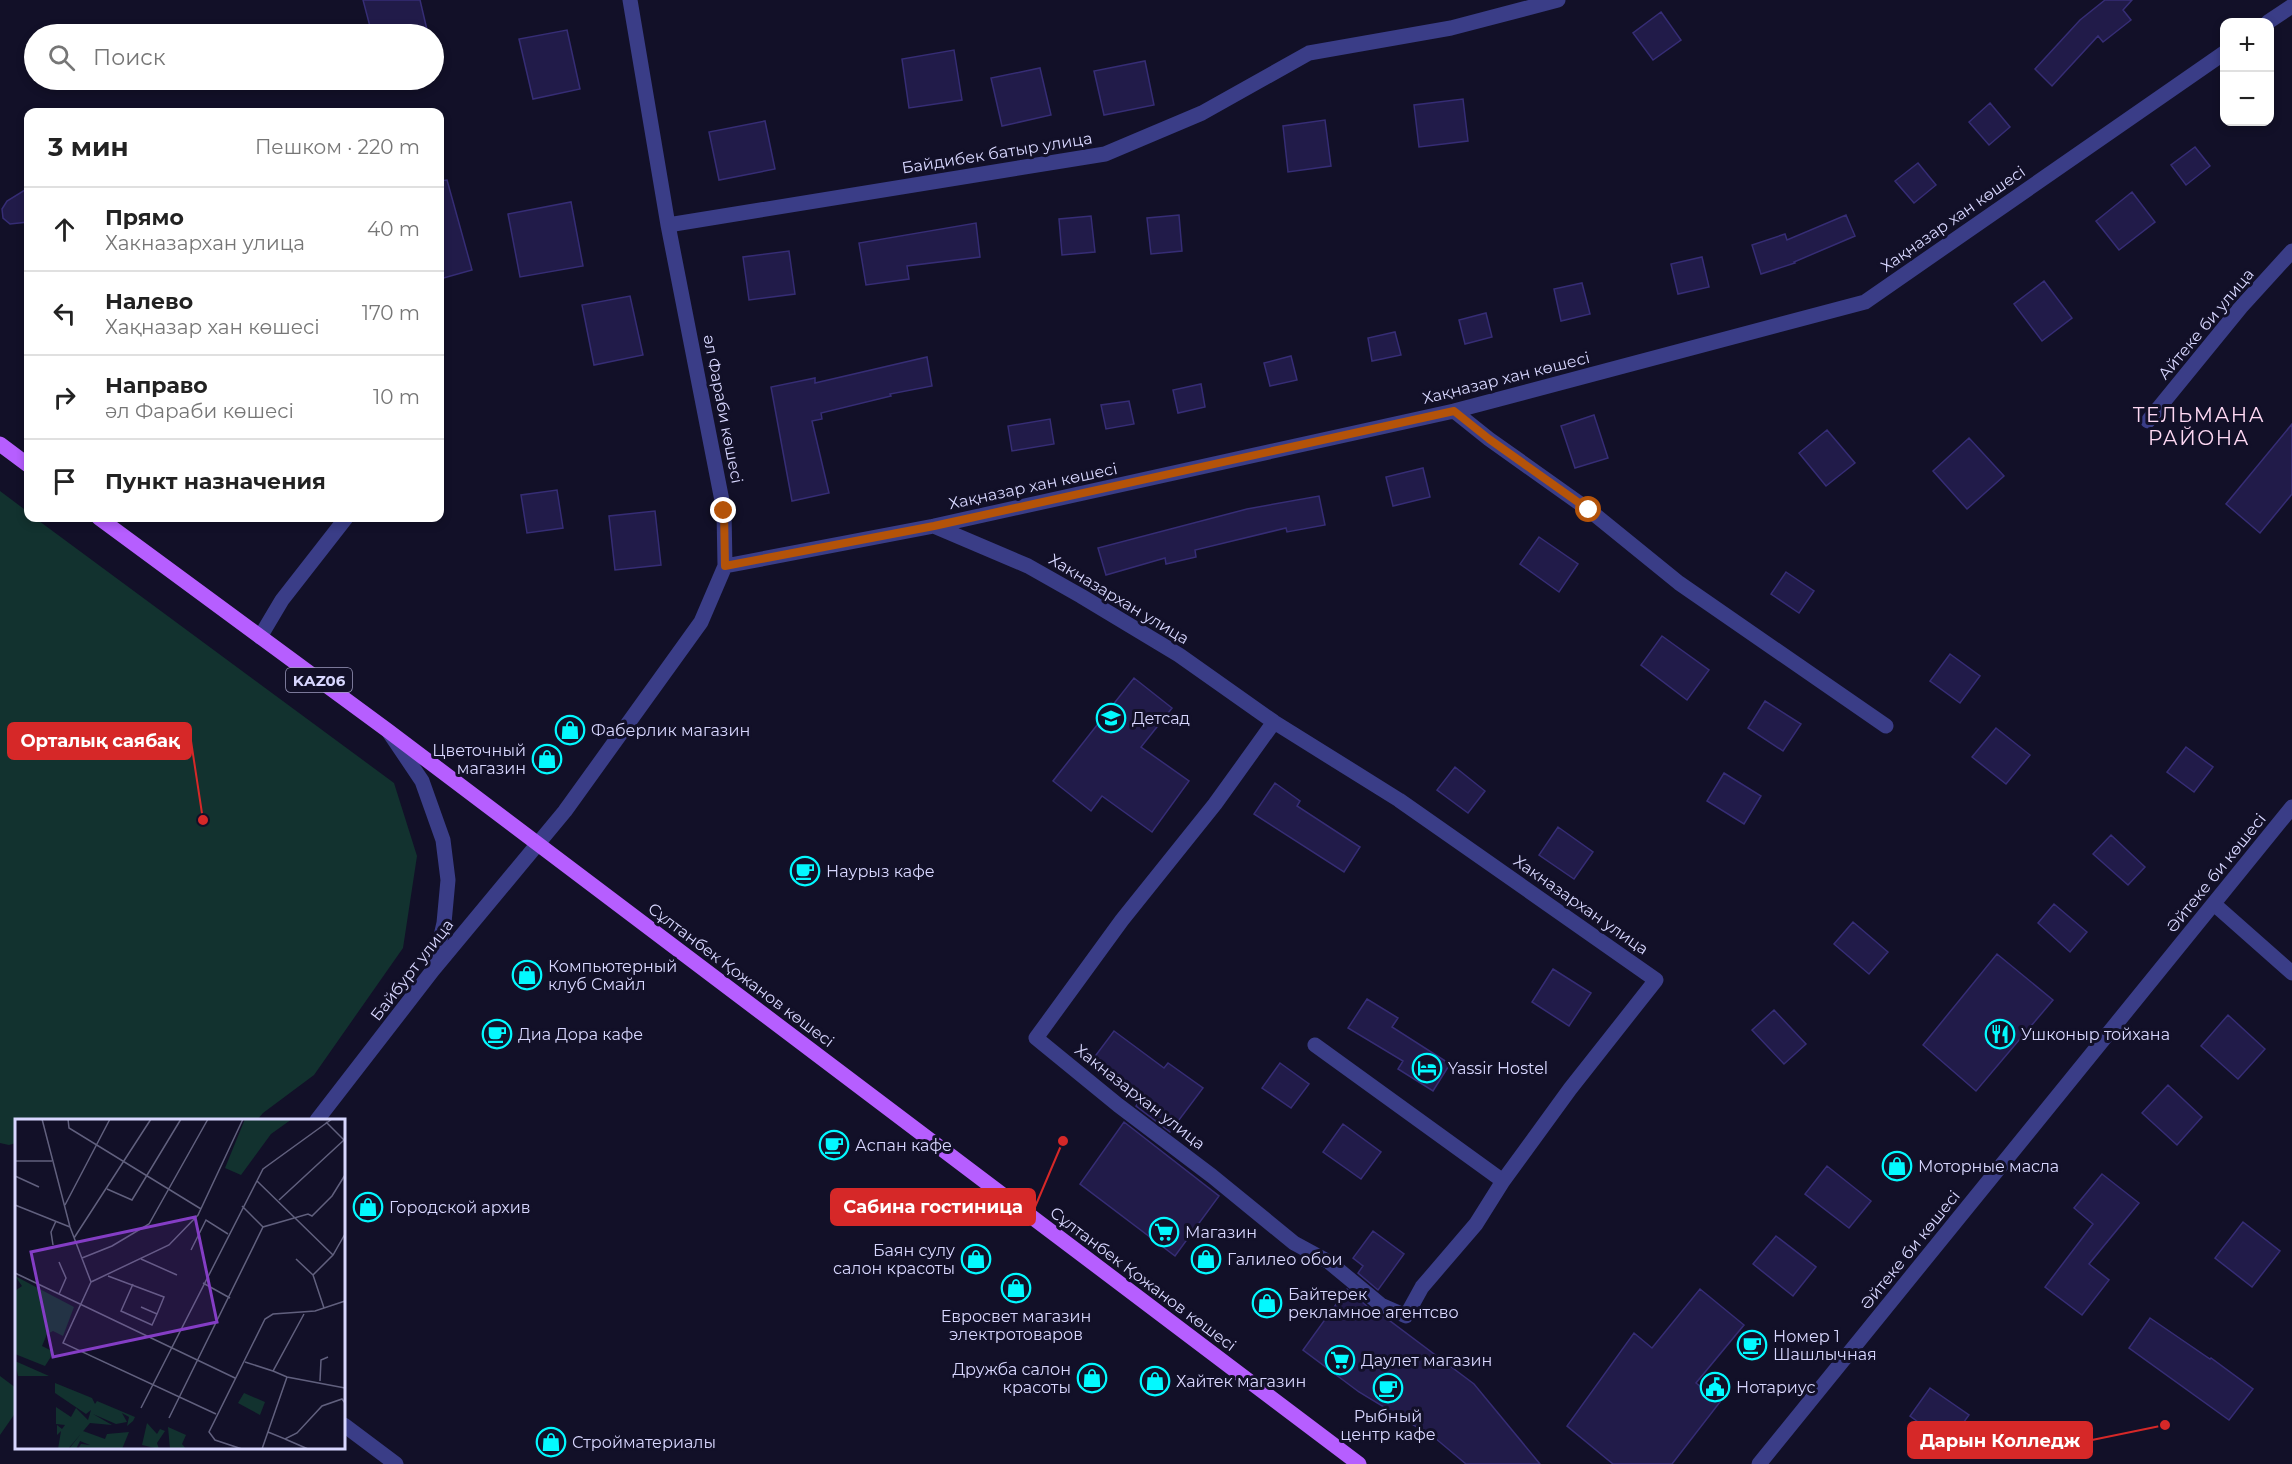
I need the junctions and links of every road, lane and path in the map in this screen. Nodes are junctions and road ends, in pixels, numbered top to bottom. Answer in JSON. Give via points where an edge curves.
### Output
{"nodes":[{"id":1,"x":630,"y":0,"type":"edge"},
{"id":2,"x":1558,"y":0,"type":"edge"},
{"id":3,"x":2292,"y":6,"type":"edge"},
{"id":4,"x":2274,"y":18,"type":"edge"},
{"id":5,"x":2220,"y":56,"type":"edge"},
{"id":6,"x":668,"y":225,"type":"junction"},
{"id":7,"x":2292,"y":251,"type":"edge"},
{"id":8,"x":1454,"y":411,"type":"junction"},
{"id":9,"x":2148,"y":421,"type":"dead end"},
{"id":10,"x":0,"y":444,"type":"edge"},
{"id":11,"x":24,"y":462,"type":"edge"},
{"id":12,"x":104,"y":522,"type":"edge"},
{"id":13,"x":343,"y":522,"type":"edge"},
{"id":14,"x":934,"y":526,"type":"junction"},
{"id":15,"x":725,"y":566,"type":"junction"},
{"id":16,"x":260,"y":637,"type":"junction"},
{"id":17,"x":1274,"y":722,"type":"junction"},
{"id":18,"x":1886,"y":726,"type":"dead end"},
{"id":19,"x":387,"y":730,"type":"junction"},
{"id":20,"x":2292,"y":807,"type":"edge"},
{"id":21,"x":537,"y":844,"type":"junction"},
{"id":22,"x":2214,"y":904,"type":"junction"},
{"id":23,"x":433,"y":970,"type":"junction"},
{"id":24,"x":2292,"y":973,"type":"edge"},
{"id":25,"x":1315,"y":1045,"type":"dead end"},
{"id":26,"x":318,"y":1119,"type":"edge"},
{"id":27,"x":1503,"y":1181,"type":"junction"},
{"id":28,"x":345,"y":1426,"type":"edge"},
{"id":29,"x":396,"y":1464,"type":"edge"},
{"id":30,"x":1359,"y":1464,"type":"edge"},
{"id":31,"x":1759,"y":1464,"type":"edge"}],
"edges":[{"from":1,"to":6,"type":"street","name":"әл Фараби көшесі"},
{"from":2,"to":6,"type":"street","name":"Байдибек батыр улица","via":[[1451,28],[1309,53],[1202,113],[1105,154]]},
{"from":3,"to":4,"type":"street"},
{"from":5,"to":8,"type":"street","name":"Хақназар хан көшесі","via":[[1865,302]]},
{"from":6,"to":15,"type":"street","name":"әл Фараби көшесі","via":[[724,511]]},
{"from":7,"to":9,"type":"street","name":"Айтеке би улица"},
{"from":8,"to":14,"type":"street","name":"Хақназар хан көшесі"},
{"from":8,"to":18,"type":"street","via":[[1589,510],[1679,583]]},
{"from":10,"to":11,"type":"main road"},
{"from":12,"to":16,"type":"main road","name":"Сұлтанбек Қожанов көшесі","number":"KАZ06"},
{"from":13,"to":16,"type":"street","via":[[282,600]]},
{"from":14,"to":15,"type":"street","name":"Хақназар хан көшесі"},
{"from":14,"to":17,"type":"street","name":"Хакназархан улица","via":[[1028,566],[1081,596],[1179,655]]},
{"from":15,"to":21,"type":"street","name":"әл Фараби көшесі","via":[[701,622]]},
{"from":16,"to":19,"type":"main road","name":"Сұлтанбек Қожанов көшесі","number":"KАZ06"},
{"from":17,"to":27,"type":"street","name":"Хакназархан улица","via":[[1399,800],[1656,980]]},
{"from":17,"to":27,"type":"street","name":"Хакназархан улица","via":[[1036,1038],[1294,1243],[1329,1262],[1381,1305],[1406,1316],[1422,1287],[1476,1224]]},
{"from":19,"to":21,"type":"main road","name":"Сұлтанбек Қожанов көшесі","number":"KАZ06"},
{"from":19,"to":23,"type":"street","via":[[422,781],[443,840],[448,880],[444,923]]},
{"from":20,"to":22,"type":"street","name":"Әйтеке би көшесі"},
{"from":21,"to":23,"type":"street","name":"Байбурт улица"},
{"from":21,"to":30,"type":"main road","name":"Сұлтанбек Қожанов көшесі","number":"KАZ06"},
{"from":22,"to":24,"type":"street"},
{"from":22,"to":31,"type":"street","name":"Әйтеке би көшесі"},
{"from":23,"to":26,"type":"street","name":"Байбурт улица"},
{"from":25,"to":27,"type":"street"},
{"from":28,"to":29,"type":"street"}]}
